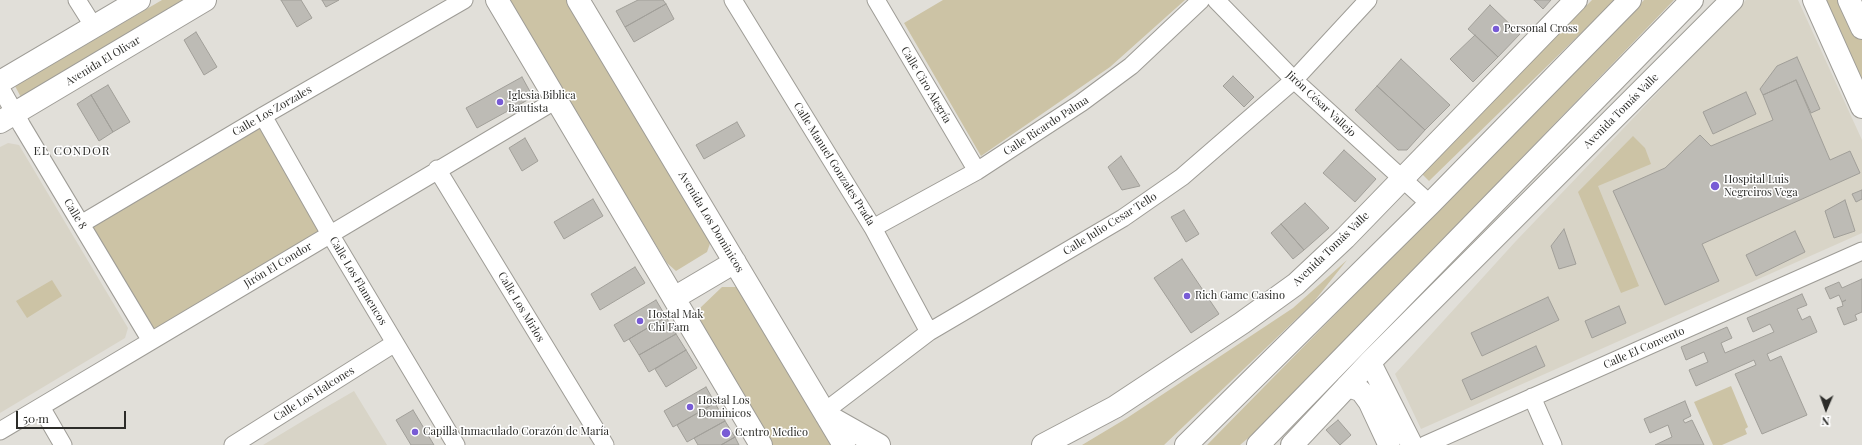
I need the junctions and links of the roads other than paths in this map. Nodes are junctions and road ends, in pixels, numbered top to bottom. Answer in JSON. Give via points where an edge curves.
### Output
{"nodes":[{"id":1,"x":77,"y":0,"type":"edge"},
{"id":2,"x":139,"y":0,"type":"edge"},
{"id":3,"x":205,"y":0,"type":"edge"},
{"id":4,"x":464,"y":0,"type":"edge"},
{"id":5,"x":497,"y":0,"type":"edge"},
{"id":6,"x":578,"y":0,"type":"edge"},
{"id":7,"x":733,"y":0,"type":"edge"},
{"id":8,"x":876,"y":0,"type":"edge"},
{"id":9,"x":1201,"y":0,"type":"edge"},
{"id":10,"x":1216,"y":0,"type":"edge"},
{"id":11,"x":1368,"y":0,"type":"edge"},
{"id":12,"x":1576,"y":0,"type":"edge"},
{"id":13,"x":1630,"y":0,"type":"edge"},
{"id":14,"x":1692,"y":0,"type":"edge"},
{"id":15,"x":1732,"y":0,"type":"edge"},
{"id":16,"x":1814,"y":0,"type":"edge"},
{"id":17,"x":1849,"y":0,"type":"edge"},
{"id":18,"x":94,"y":27,"type":"junction"},
{"id":19,"x":1862,"y":28,"type":"edge"},
{"id":20,"x":1294,"y":80,"type":"junction"},
{"id":21,"x":0,"y":82,"type":"edge"},
{"id":22,"x":0,"y":87,"type":"edge"},
{"id":23,"x":556,"y":100,"type":"junction"},
{"id":24,"x":1862,"y":107,"type":"edge"},
{"id":25,"x":262,"y":116,"type":"junction"},
{"id":26,"x":8,"y":117,"type":"edge"},
{"id":27,"x":437,"y":169,"type":"junction"},
{"id":28,"x":977,"y":170,"type":"junction"},
{"id":29,"x":1402,"y":180,"type":"junction"},
{"id":30,"x":1430,"y":204,"type":"junction"},
{"id":31,"x":81,"y":224,"type":"junction"},
{"id":32,"x":873,"y":228,"type":"junction"},
{"id":33,"x":330,"y":234,"type":"junction"},
{"id":34,"x":1862,"y":251,"type":"edge"},
{"id":35,"x":735,"y":262,"type":"junction"},
{"id":36,"x":674,"y":298,"type":"junction"},
{"id":37,"x":929,"y":332,"type":"junction"},
{"id":38,"x":151,"y":341,"type":"junction"},
{"id":39,"x":395,"y":343,"type":"junction"},
{"id":40,"x":1370,"y":362,"type":"junction"},
{"id":41,"x":1347,"y":386,"type":"junction"},
{"id":42,"x":1532,"y":397,"type":"junction"},
{"id":43,"x":41,"y":407,"type":"junction"},
{"id":44,"x":825,"y":413,"type":"junction"},
{"id":45,"x":0,"y":431,"type":"edge"},
{"id":46,"x":63,"y":445,"type":"edge"},
{"id":47,"x":233,"y":445,"type":"edge"},
{"id":48,"x":456,"y":445,"type":"edge"},
{"id":49,"x":605,"y":445,"type":"edge"},
{"id":50,"x":761,"y":445,"type":"edge"},
{"id":51,"x":844,"y":445,"type":"edge"},
{"id":52,"x":879,"y":445,"type":"edge"},
{"id":53,"x":1043,"y":445,"type":"edge"},
{"id":54,"x":1186,"y":445,"type":"edge"},
{"id":55,"x":1258,"y":445,"type":"edge"},
{"id":56,"x":1292,"y":445,"type":"edge"},
{"id":57,"x":1389,"y":445,"type":"edge"},
{"id":58,"x":1412,"y":445,"type":"edge"},
{"id":59,"x":1425,"y":445,"type":"edge"},
{"id":60,"x":1553,"y":445,"type":"edge"}],
"edges":[{"from":1,"to":18,"type":"street"},
{"from":2,"to":18,"type":"main road"},
{"from":3,"to":26,"type":"main road","name":"Avenida El Olivar"},
{"from":4,"to":25,"type":"street","name":"Calle Los Zorzales"},
{"from":5,"to":23,"type":"main road"},
{"from":6,"to":35,"type":"main road","name":"Avenida Los Dominicos"},
{"from":7,"to":32,"type":"street","name":"Calle Manuel Gonzales Prada"},
{"from":8,"to":28,"type":"street","name":"Calle Ciro Alegría"},
{"from":9,"to":28,"type":"street","name":"Calle Ricardo Palma","via":[[1110,84]]},
{"from":10,"to":20,"type":"street","name":"Jirón César Vallejo"},
{"from":11,"to":20,"type":"street","name":"Calle Julio Cesar Tello"},
{"from":12,"to":29,"type":"main road","name":"Avenida Tomás Valle"},
{"from":13,"to":30,"type":"main road"},
{"from":14,"to":55,"type":"main road"},
{"from":15,"to":40,"type":"main road","name":"Avenida Tomás Valle"},
{"from":16,"to":24,"type":"main road"},
{"from":17,"to":19,"type":"main road"},
{"from":18,"to":21,"type":"main road"},
{"from":20,"to":29,"type":"street","name":"Jirón César Vallejo"},
{"from":20,"to":37,"type":"street","name":"Calle Julio Cesar Tello","via":[[1206,158],[1157,195],[1123,218]]},
{"from":22,"to":26,"type":"street","name":"Calle 8"},
{"from":23,"to":27,"type":"street","name":"Jirón El Condor"},
{"from":23,"to":36,"type":"main road"},
{"from":25,"to":31,"type":"street","name":"Calle Los Zorzales"},
{"from":25,"to":33,"type":"street","name":"Calle Los Flamencos"},
{"from":26,"to":31,"type":"street","name":"Calle 8"},
{"from":27,"to":33,"type":"street","name":"Jirón El Condor"},
{"from":27,"to":49,"type":"street","name":"Calle Los Mirlos"},
{"from":28,"to":32,"type":"street","name":"Calle Ricardo Palma"},
{"from":29,"to":30,"type":"street","name":"Jirón César Vallejo"},
{"from":29,"to":53,"type":"main road","name":"Avenida Tomás Valle","via":[[1296,284],[1115,407]]},
{"from":30,"to":54,"type":"main road"},
{"from":31,"to":38,"type":"street","name":"Calle 8"},
{"from":32,"to":37,"type":"street","name":"Calle Manuel Gonzales Prada"},
{"from":33,"to":38,"type":"street","name":"Jirón El Condor"},
{"from":33,"to":39,"type":"street","name":"Calle Los Flamencos"},
{"from":34,"to":42,"type":"street","name":"Calle El Convento"},
{"from":35,"to":36,"type":"main road"},
{"from":35,"to":44,"type":"main road","name":"Avenida Los Dominicos"},
{"from":36,"to":50,"type":"main road"},
{"from":37,"to":44,"type":"street","name":"Calle Julio Cesar Tello"},
{"from":38,"to":43,"type":"street","name":"Jirón El Condor"},
{"from":39,"to":47,"type":"street","name":"Calle Los Halcones"},
{"from":39,"to":48,"type":"street","name":"Calle Los Flamencos"},
{"from":40,"to":41,"type":"main road","name":"Avenida Tomás Valle"},
{"from":40,"to":58,"type":"street"},
{"from":41,"to":56,"type":"main road","name":"Avenida Tomás Valle"},
{"from":41,"to":57,"type":"street","via":[[1361,392],[1369,402]]},
{"from":42,"to":59,"type":"street","name":"Calle El Convento"},
{"from":42,"to":60,"type":"street"},
{"from":43,"to":45,"type":"street","name":"Jirón El Condor"},
{"from":43,"to":46,"type":"street"},
{"from":44,"to":51,"type":"main road","name":"Avenida Los Dominicos"},
{"from":44,"to":52,"type":"main road"}]}
